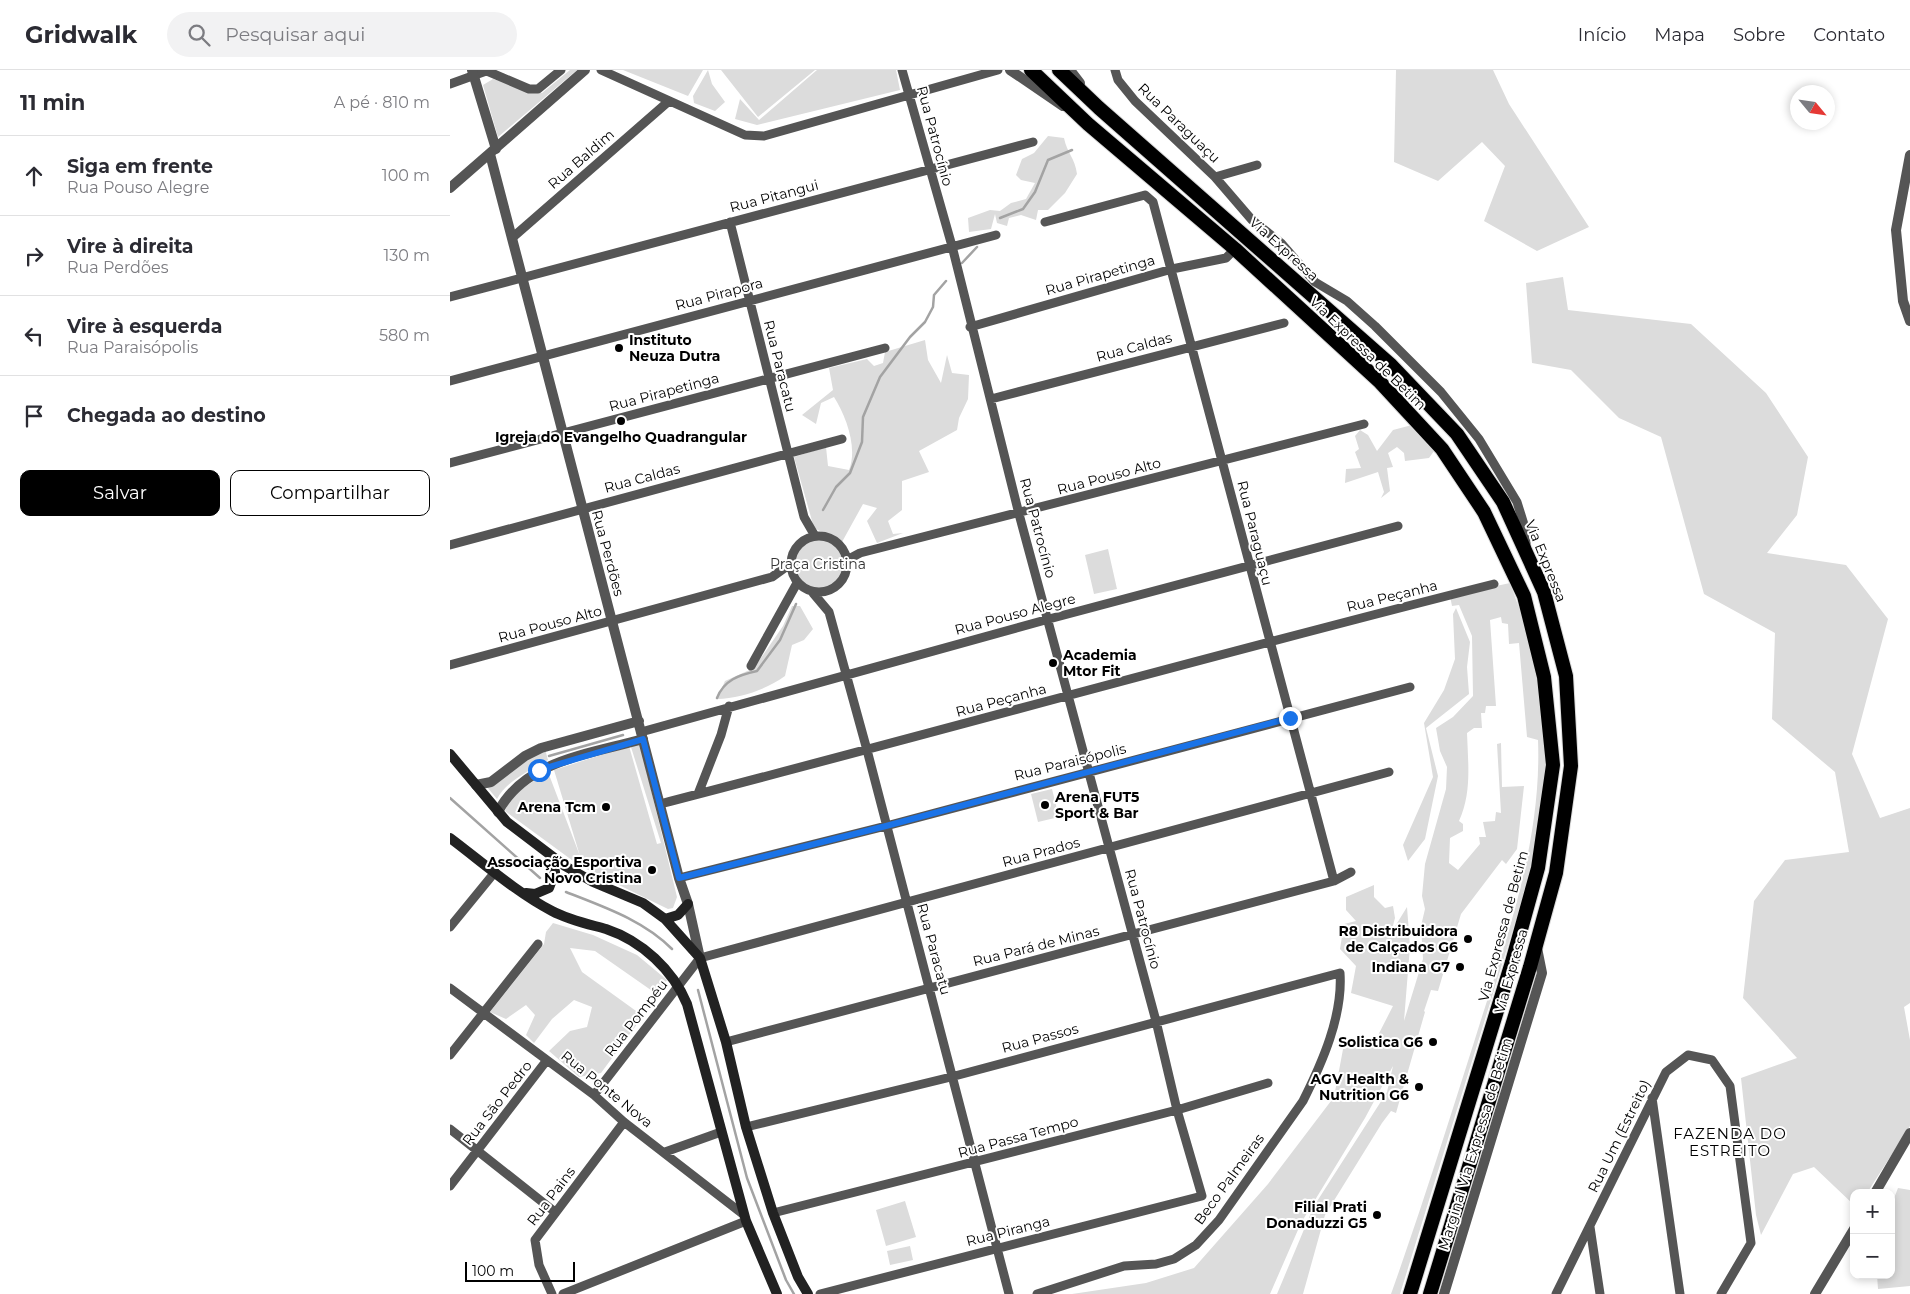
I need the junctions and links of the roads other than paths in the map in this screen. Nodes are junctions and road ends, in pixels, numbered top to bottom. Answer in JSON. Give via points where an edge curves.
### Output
{"nodes":[{"id":1,"x":561,"y":70,"type":"edge"},
{"id":2,"x":585,"y":70,"type":"edge"},
{"id":3,"x":601,"y":70,"type":"edge"},
{"id":4,"x":902,"y":70,"type":"edge"},
{"id":5,"x":998,"y":70,"type":"edge"},
{"id":6,"x":1010,"y":70,"type":"edge"},
{"id":7,"x":1031,"y":70,"type":"edge"},
{"id":8,"x":1059,"y":70,"type":"edge"},
{"id":9,"x":1070,"y":70,"type":"edge"},
{"id":10,"x":1115,"y":70,"type":"edge"},
{"id":11,"x":488,"y":71,"type":"edge"},
{"id":12,"x":474,"y":73,"type":"edge"},
{"id":13,"x":450,"y":84,"type":"edge"},
{"id":14,"x":910,"y":96,"type":"junction"},
{"id":15,"x":669,"y":101,"type":"junction"},
{"id":16,"x":1099,"y":108,"type":"junction"},
{"id":17,"x":1088,"y":124,"type":"junction"},
{"id":18,"x":1033,"y":142,"type":"dead end"},
{"id":19,"x":493,"y":151,"type":"junction"},
{"id":20,"x":1910,"y":155,"type":"edge"},
{"id":21,"x":1257,"y":165,"type":"dead end"},
{"id":22,"x":930,"y":169,"type":"junction"},
{"id":23,"x":1215,"y":177,"type":"junction"},
{"id":24,"x":450,"y":188,"type":"edge"},
{"id":25,"x":730,"y":222,"type":"junction"},
{"id":26,"x":1045,"y":222,"type":"dead end"},
{"id":27,"x":996,"y":234,"type":"dead end"},
{"id":28,"x":512,"y":238,"type":"junction"},
{"id":29,"x":952,"y":246,"type":"junction"},
{"id":30,"x":1235,"y":249,"type":"junction"},
{"id":31,"x":1172,"y":269,"type":"junction"},
{"id":32,"x":523,"y":276,"type":"junction"},
{"id":33,"x":1307,"y":292,"type":"junction"},
{"id":34,"x":450,"y":297,"type":"edge"},
{"id":35,"x":749,"y":300,"type":"junction"},
{"id":36,"x":1347,"y":301,"type":"junction"},
{"id":37,"x":1910,"y":321,"type":"edge"},
{"id":38,"x":1284,"y":323,"type":"dead end"},
{"id":39,"x":970,"y":326,"type":"junction"},
{"id":40,"x":1192,"y":347,"type":"junction"},
{"id":41,"x":885,"y":348,"type":"dead end"},
{"id":42,"x":544,"y":355,"type":"junction"},
{"id":43,"x":769,"y":378,"type":"junction"},
{"id":44,"x":450,"y":381,"type":"edge"},
{"id":45,"x":991,"y":399,"type":"junction"},
{"id":46,"x":1364,"y":424,"type":"dead end"},
{"id":47,"x":563,"y":434,"type":"junction"},
{"id":48,"x":842,"y":439,"type":"dead end"},
{"id":49,"x":788,"y":453,"type":"junction"},
{"id":50,"x":1222,"y":460,"type":"junction"},
{"id":51,"x":450,"y":463,"type":"edge"},
{"id":52,"x":582,"y":508,"type":"junction"},
{"id":53,"x":1019,"y":514,"type":"junction"},
{"id":54,"x":804,"y":517,"type":"junction"},
{"id":55,"x":1398,"y":526,"type":"dead end"},
{"id":56,"x":815,"y":536,"type":"junction"},
{"id":57,"x":804,"y":540,"type":"junction"},
{"id":58,"x":450,"y":545,"type":"edge"},
{"id":59,"x":844,"y":550,"type":"junction"},
{"id":60,"x":1526,"y":552,"type":"junction"},
{"id":61,"x":860,"y":553,"type":"junction"},
{"id":62,"x":847,"y":560,"type":"junction"},
{"id":63,"x":790,"y":564,"type":"junction"},
{"id":64,"x":1248,"y":566,"type":"junction"},
{"id":65,"x":772,"y":577,"type":"junction"},
{"id":66,"x":796,"y":582,"type":"junction"},
{"id":67,"x":1494,"y":584,"type":"dead end"},
{"id":68,"x":833,"y":590,"type":"junction"},
{"id":69,"x":813,"y":592,"type":"junction"},
{"id":70,"x":829,"y":612,"type":"junction"},
{"id":71,"x":1049,"y":619,"type":"junction"},
{"id":72,"x":612,"y":622,"type":"junction"},
{"id":73,"x":1270,"y":640,"type":"junction"},
{"id":74,"x":450,"y":665,"type":"edge"},
{"id":75,"x":751,"y":666,"type":"dead end"},
{"id":76,"x":845,"y":674,"type":"junction"},
{"id":77,"x":1410,"y":687,"type":"dead end"},
{"id":78,"x":1068,"y":696,"type":"junction"},
{"id":79,"x":730,"y":706,"type":"junction"},
{"id":80,"x":1290,"y":718,"type":"junction"},
{"id":81,"x":641,"y":731,"type":"junction"},
{"id":82,"x":868,"y":750,"type":"junction"},
{"id":83,"x":451,"y":756,"type":"edge"},
{"id":84,"x":1089,"y":772,"type":"junction"},
{"id":85,"x":1389,"y":772,"type":"dead end"},
{"id":86,"x":476,"y":785,"type":"junction"},
{"id":87,"x":1311,"y":793,"type":"junction"},
{"id":88,"x":698,"y":794,"type":"junction"},
{"id":89,"x":660,"y":804,"type":"junction"},
{"id":90,"x":498,"y":812,"type":"junction"},
{"id":91,"x":886,"y":826,"type":"junction"},
{"id":92,"x":450,"y":838,"type":"edge"},
{"id":93,"x":1109,"y":848,"type":"junction"},
{"id":94,"x":550,"y":855,"type":"junction"},
{"id":95,"x":495,"y":872,"type":"junction"},
{"id":96,"x":1351,"y":872,"type":"dead end"},
{"id":97,"x":679,"y":878,"type":"junction"},
{"id":98,"x":1334,"y":881,"type":"junction"},
{"id":99,"x":525,"y":893,"type":"junction"},
{"id":100,"x":907,"y":901,"type":"junction"},
{"id":101,"x":688,"y":904,"type":"junction"},
{"id":102,"x":665,"y":919,"type":"junction"},
{"id":103,"x":450,"y":927,"type":"edge"},
{"id":104,"x":1132,"y":936,"type":"junction"},
{"id":105,"x":538,"y":944,"type":"dead end"},
{"id":106,"x":1536,"y":944,"type":"junction"},
{"id":107,"x":700,"y":958,"type":"junction"},
{"id":108,"x":1340,"y":973,"type":"joint"},
{"id":109,"x":679,"y":985,"type":"junction"},
{"id":110,"x":450,"y":988,"type":"edge"},
{"id":111,"x":931,"y":988,"type":"junction"},
{"id":112,"x":482,"y":1013,"type":"junction"},
{"id":113,"x":1156,"y":1021,"type":"junction"},
{"id":114,"x":726,"y":1042,"type":"junction"},
{"id":115,"x":450,"y":1056,"type":"edge"},
{"id":116,"x":548,"y":1060,"type":"junction"},
{"id":117,"x":951,"y":1077,"type":"junction"},
{"id":118,"x":1268,"y":1083,"type":"dead end"},
{"id":119,"x":594,"y":1095,"type":"junction"},
{"id":120,"x":1652,"y":1098,"type":"junction"},
{"id":121,"x":1177,"y":1110,"type":"junction"},
{"id":122,"x":624,"y":1122,"type":"junction"},
{"id":123,"x":746,"y":1126,"type":"junction"},
{"id":124,"x":450,"y":1129,"type":"edge"},
{"id":125,"x":721,"y":1132,"type":"junction"},
{"id":126,"x":1910,"y":1133,"type":"edge"},
{"id":127,"x":477,"y":1151,"type":"junction"},
{"id":128,"x":665,"y":1152,"type":"junction"},
{"id":129,"x":975,"y":1163,"type":"junction"},
{"id":130,"x":450,"y":1186,"type":"edge"},
{"id":131,"x":1877,"y":1189,"type":"edge"},
{"id":132,"x":1202,"y":1196,"type":"joint"},
{"id":133,"x":555,"y":1212,"type":"junction"},
{"id":134,"x":773,"y":1213,"type":"junction"},
{"id":135,"x":745,"y":1218,"type":"junction"},
{"id":136,"x":1590,"y":1227,"type":"junction"},
{"id":137,"x":1851,"y":1234,"type":"edge"},
{"id":138,"x":998,"y":1248,"type":"junction"},
{"id":139,"x":552,"y":1294,"type":"edge"},
{"id":140,"x":563,"y":1294,"type":"edge"},
{"id":141,"x":777,"y":1294,"type":"edge"},
{"id":142,"x":808,"y":1294,"type":"edge"},
{"id":143,"x":820,"y":1294,"type":"edge"},
{"id":144,"x":1009,"y":1294,"type":"edge"},
{"id":145,"x":1037,"y":1294,"type":"edge"},
{"id":146,"x":1410,"y":1294,"type":"edge"},
{"id":147,"x":1430,"y":1294,"type":"edge"},
{"id":148,"x":1444,"y":1294,"type":"edge"},
{"id":149,"x":1556,"y":1294,"type":"edge"},
{"id":150,"x":1600,"y":1294,"type":"edge"},
{"id":151,"x":1680,"y":1294,"type":"edge"},
{"id":152,"x":1721,"y":1294,"type":"edge"},
{"id":153,"x":1815,"y":1294,"type":"edge"}],
"edges":[{"from":1,"to":11,"type":"street","via":[[538,89],[529,89]]},
{"from":2,"to":19,"type":"street"},
{"from":3,"to":15,"type":"street"},
{"from":4,"to":14,"type":"street","name":"Rua Patrocínio"},
{"from":5,"to":14,"type":"street"},
{"from":6,"to":17,"type":"street"},
{"from":7,"to":17,"type":"highway","name":"Via Expressa de Betim"},
{"from":8,"to":16,"type":"highway","name":"Via Expressa"},
{"from":9,"to":16,"type":"street"},
{"from":10,"to":23,"type":"street","name":"Rua Paraguaçu","via":[[1118,80],[1135,101]]},
{"from":11,"to":12,"type":"street"},
{"from":12,"to":13,"type":"street"},
{"from":12,"to":19,"type":"street","name":"Rua Perdões"},
{"from":14,"to":15,"type":"street","via":[[764,136],[745,135]]},
{"from":14,"to":22,"type":"street","name":"Rua Patrocínio"},
{"from":15,"to":28,"type":"street","name":"Rua Baldim"},
{"from":16,"to":33,"type":"highway","name":"Via Expressa"},
{"from":17,"to":30,"type":"highway","name":"Via Expressa de Betim"},
{"from":18,"to":22,"type":"street","name":"Rua Pitangui"},
{"from":19,"to":24,"type":"street"},
{"from":19,"to":28,"type":"street","name":"Rua Perdões"},
{"from":20,"to":37,"type":"street","via":[[1896,230],[1903,301]]},
{"from":21,"to":23,"type":"street"},
{"from":22,"to":25,"type":"street","name":"Rua Pitangui"},
{"from":22,"to":29,"type":"street","name":"Rua Patrocínio"},
{"from":23,"to":36,"type":"street","name":"Rua Paraguaçu","via":[[1248,216],[1281,243],[1314,282]]},
{"from":25,"to":32,"type":"street","name":"Rua Pitangui"},
{"from":25,"to":35,"type":"street","name":"Rua Paracatu"},
{"from":26,"to":31,"type":"street","name":"Rua Paraguaçu","via":[[1145,195],[1153,202]]},
{"from":27,"to":29,"type":"street","name":"Rua Pirapora"},
{"from":28,"to":32,"type":"street","name":"Rua Perdões"},
{"from":29,"to":35,"type":"street","name":"Rua Pirapora"},
{"from":29,"to":39,"type":"street","name":"Rua Patrocínio"},
{"from":30,"to":31,"type":"street","name":"Rua Pirapetinga","via":[[1226,258]]},
{"from":30,"to":146,"type":"highway","name":"Via Expressa de Betim","via":[[1379,381],[1442,448],[1484,512],[1524,596],[1544,677],[1553,765],[1538,868]]},
{"from":31,"to":39,"type":"street","name":"Rua Pirapetinga"},
{"from":31,"to":40,"type":"street","name":"Rua Paraguaçu"},
{"from":32,"to":34,"type":"street","name":"Rua Pitangui"},
{"from":32,"to":42,"type":"street","name":"Rua Perdões"},
{"from":33,"to":36,"type":"street"},
{"from":33,"to":60,"type":"highway","name":"Via Expressa","via":[[1391,366],[1457,434],[1503,502]]},
{"from":35,"to":42,"type":"street","name":"Rua Pirapora"},
{"from":35,"to":43,"type":"street","name":"Rua Paracatu"},
{"from":36,"to":60,"type":"street","name":"Rua Paraguaçu","via":[[1441,392],[1480,440],[1517,502],[1526,531]]},
{"from":38,"to":40,"type":"street","name":"Rua Caldas"},
{"from":39,"to":45,"type":"street","name":"Rua Patrocínio"},
{"from":40,"to":45,"type":"street","name":"Rua Caldas"},
{"from":40,"to":50,"type":"street","name":"Rua Paraguaçu"},
{"from":41,"to":43,"type":"street","name":"Rua Pirapetinga"},
{"from":42,"to":44,"type":"street","name":"Rua Pirapora"},
{"from":42,"to":47,"type":"street","name":"Rua Perdões"},
{"from":43,"to":47,"type":"street","name":"Rua Pirapetinga"},
{"from":43,"to":49,"type":"street","name":"Rua Paracatu"},
{"from":45,"to":53,"type":"street","name":"Rua Patrocínio"},
{"from":46,"to":50,"type":"street","name":"Rua Pouso Alto"},
{"from":47,"to":51,"type":"street","name":"Rua Pirapetinga"},
{"from":47,"to":52,"type":"street","name":"Rua Perdões"},
{"from":48,"to":49,"type":"street","name":"Rua Caldas"},
{"from":49,"to":52,"type":"street","name":"Rua Caldas"},
{"from":49,"to":54,"type":"street","name":"Rua Paracatu"},
{"from":50,"to":53,"type":"street","name":"Rua Pouso Alto"},
{"from":50,"to":64,"type":"street","name":"Rua Paraguaçu"},
{"from":52,"to":58,"type":"street","name":"Rua Caldas"},
{"from":52,"to":72,"type":"street","name":"Rua Perdões"},
{"from":53,"to":61,"type":"street","name":"Rua Pouso Alto"},
{"from":53,"to":71,"type":"street","name":"Rua Patrocínio"},
{"from":54,"to":56,"type":"street","name":"Rua Paracatu"},
{"from":54,"to":57,"type":"street","name":"Rua Paracatu"},
{"from":55,"to":64,"type":"street","name":"Rua Pouso Alegre"},
{"from":56,"to":57,"type":"street"},
{"from":56,"to":59,"type":"street","via":[[832,539]]},
{"from":57,"to":63,"type":"street","via":[[794,550]]},
{"from":59,"to":61,"type":"street","name":"Rua Pouso Alto"},
{"from":59,"to":62,"type":"street"},
{"from":60,"to":106,"type":"highway","name":"Via Expressa","via":[[1544,592],[1566,676],[1571,766],[1556,873]]},
{"from":61,"to":62,"type":"street","name":"Rua Pouso Alto"},
{"from":62,"to":68,"type":"street","via":[[846,574]]},
{"from":63,"to":65,"type":"street","name":"Rua Pouso Alto"},
{"from":63,"to":66,"type":"street"},
{"from":64,"to":71,"type":"street","name":"Rua Pouso Alegre"},
{"from":64,"to":73,"type":"street","name":"Rua Paraguaçu"},
{"from":65,"to":66,"type":"street","name":"Rua Pouso Alto","via":[[786,577]]},
{"from":65,"to":72,"type":"street","name":"Rua Pouso Alto"},
{"from":66,"to":69,"type":"street"},
{"from":66,"to":75,"type":"street"},
{"from":67,"to":73,"type":"street","name":"Rua Peçanha"},
{"from":68,"to":69,"type":"street"},
{"from":68,"to":70,"type":"street","name":"Rua Paracatu"},
{"from":69,"to":70,"type":"street","name":"Rua Paracatu"},
{"from":70,"to":76,"type":"street","name":"Rua Paracatu"},
{"from":71,"to":76,"type":"street","name":"Rua Pouso Alegre"},
{"from":71,"to":78,"type":"street","name":"Rua Patrocínio"},
{"from":72,"to":74,"type":"street","name":"Rua Pouso Alto"},
{"from":72,"to":81,"type":"street","name":"Rua Perdões"},
{"from":73,"to":78,"type":"street","name":"Rua Peçanha"},
{"from":73,"to":80,"type":"street","name":"Rua Paraguaçu"},
{"from":76,"to":79,"type":"street","name":"Rua Pouso Alegre"},
{"from":76,"to":82,"type":"street","name":"Rua Paracatu"},
{"from":77,"to":80,"type":"street","name":"Rua Paraisópolis"},
{"from":78,"to":82,"type":"street","name":"Rua Peçanha"},
{"from":78,"to":84,"type":"street","name":"Rua Patrocínio"},
{"from":79,"to":81,"type":"street","name":"Rua Pouso Alegre"},
{"from":79,"to":88,"type":"street"},
{"from":80,"to":84,"type":"street","name":"Rua Paraisópolis"},
{"from":80,"to":87,"type":"street","name":"Rua Paraguaçu"},
{"from":81,"to":86,"type":"street","name":"Rua Pouso Alegre","via":[[541,748],[491,782]]},
{"from":81,"to":89,"type":"street","name":"Rua Perdões"},
{"from":81,"to":90,"type":"street","name":"Rua Pouso Alegre","via":[[539,770],[505,798]]},
{"from":82,"to":88,"type":"street","name":"Rua Peçanha"},
{"from":82,"to":91,"type":"street","name":"Rua Paracatu"},
{"from":83,"to":86,"type":"main road"},
{"from":84,"to":91,"type":"street","name":"Rua Paraisópolis"},
{"from":84,"to":93,"type":"street","name":"Rua Patrocínio"},
{"from":85,"to":87,"type":"street","name":"Rua Prados"},
{"from":86,"to":90,"type":"main road"},
{"from":87,"to":93,"type":"street","name":"Rua Prados"},
{"from":87,"to":98,"type":"street","name":"Rua Paraguaçu"},
{"from":88,"to":89,"type":"street","name":"Rua Peçanha"},
{"from":89,"to":97,"type":"street","name":"Rua Perdões"},
{"from":90,"to":94,"type":"main road"},
{"from":91,"to":97,"type":"street","name":"Rua Paraisópolis"},
{"from":91,"to":100,"type":"street","name":"Rua Paracatu"},
{"from":92,"to":95,"type":"main road"},
{"from":93,"to":100,"type":"street","name":"Rua Prados"},
{"from":93,"to":104,"type":"street","name":"Rua Patrocínio"},
{"from":94,"to":99,"type":"main road","via":[[555,872],[549,888],[534,894]]},
{"from":94,"to":102,"type":"main road","via":[[594,882],[643,903]]},
{"from":95,"to":99,"type":"main road"},
{"from":95,"to":103,"type":"street"},
{"from":96,"to":98,"type":"street","name":"Rua Pará de Minas"},
{"from":97,"to":101,"type":"street","name":"Rua Perdões"},
{"from":98,"to":104,"type":"street","name":"Rua Pará de Minas"},
{"from":99,"to":109,"type":"main road","via":[[552,911],[634,943],[662,965]]},
{"from":100,"to":107,"type":"street","name":"Rua Prados"},
{"from":100,"to":111,"type":"street","name":"Rua Paracatu"},
{"from":101,"to":102,"type":"main road","via":[[678,915]]},
{"from":101,"to":107,"type":"street","name":"Rua Perdões"},
{"from":102,"to":107,"type":"main road"},
{"from":104,"to":111,"type":"street","name":"Rua Pará de Minas"},
{"from":104,"to":113,"type":"street","name":"Rua Patrocínio"},
{"from":105,"to":112,"type":"street"},
{"from":106,"to":147,"type":"highway","name":"Via Expressa"},
{"from":106,"to":148,"type":"street","name":"Marginal Via Expressa de Betim","via":[[1542,973]]},
{"from":107,"to":109,"type":"street","name":"Rua Pompéu"},
{"from":107,"to":114,"type":"main road"},
{"from":108,"to":113,"type":"street","name":"Rua Passos"},
{"from":108,"to":145,"type":"street","name":"Beco Palmeiras","via":[[1341,989],[1334,1022],[1303,1101],[1219,1220],[1196,1245],[1165,1262],[1124,1266]]},
{"from":109,"to":119,"type":"street","name":"Rua Pompéu"},
{"from":109,"to":125,"type":"main road"},
{"from":110,"to":112,"type":"street","name":"Rua Ponte Nova"},
{"from":111,"to":114,"type":"street","name":"Rua Pará de Minas"},
{"from":111,"to":117,"type":"street","name":"Rua Paracatu"},
{"from":112,"to":115,"type":"street"},
{"from":112,"to":116,"type":"street","name":"Rua Ponte Nova"},
{"from":113,"to":117,"type":"street","name":"Rua Passos"},
{"from":113,"to":121,"type":"street","name":"Rua Patrocínio"},
{"from":114,"to":123,"type":"main road"},
{"from":116,"to":119,"type":"street","name":"Rua Ponte Nova"},
{"from":116,"to":127,"type":"street","name":"Rua São Pedro"},
{"from":117,"to":123,"type":"street","name":"Rua Passos"},
{"from":117,"to":129,"type":"street","name":"Rua Paracatu"},
{"from":118,"to":121,"type":"street","name":"Rua Passa Tempo"},
{"from":119,"to":122,"type":"street","name":"Rua Ponte Nova"},
{"from":120,"to":136,"type":"street","name":"Rua Um (Estreito)"},
{"from":120,"to":151,"type":"street"},
{"from":120,"to":152,"type":"street","name":"Rua Um (Estreito)","via":[[1666,1072],[1688,1055],[1712,1060],[1730,1086],[1751,1243]]},
{"from":121,"to":129,"type":"street","name":"Rua Passa Tempo"},
{"from":121,"to":132,"type":"street","name":"Rua Patrocínio"},
{"from":122,"to":128,"type":"street","name":"Rua Ponte Nova"},
{"from":122,"to":133,"type":"street","name":"Rua Pains"},
{"from":123,"to":134,"type":"main road"},
{"from":124,"to":127,"type":"street"},
{"from":125,"to":128,"type":"street"},
{"from":125,"to":135,"type":"main road"},
{"from":126,"to":131,"type":"street"},
{"from":127,"to":130,"type":"street","name":"Rua São Pedro"},
{"from":127,"to":133,"type":"street"},
{"from":128,"to":135,"type":"street","name":"Rua Ponte Nova"},
{"from":129,"to":134,"type":"street","name":"Rua Passa Tempo"},
{"from":129,"to":138,"type":"street","name":"Rua Paracatu"},
{"from":132,"to":138,"type":"street","name":"Rua Piranga"},
{"from":133,"to":139,"type":"street","name":"Rua Pains","via":[[534,1240],[539,1265]]},
{"from":134,"to":142,"type":"main road"},
{"from":135,"to":140,"type":"street"},
{"from":135,"to":141,"type":"main road"},
{"from":136,"to":149,"type":"street","name":"Rua Um (Estreito)"},
{"from":136,"to":150,"type":"street"},
{"from":137,"to":153,"type":"street"},
{"from":138,"to":143,"type":"street","name":"Rua Piranga"},
{"from":138,"to":144,"type":"street","name":"Rua Paracatu"}]}
